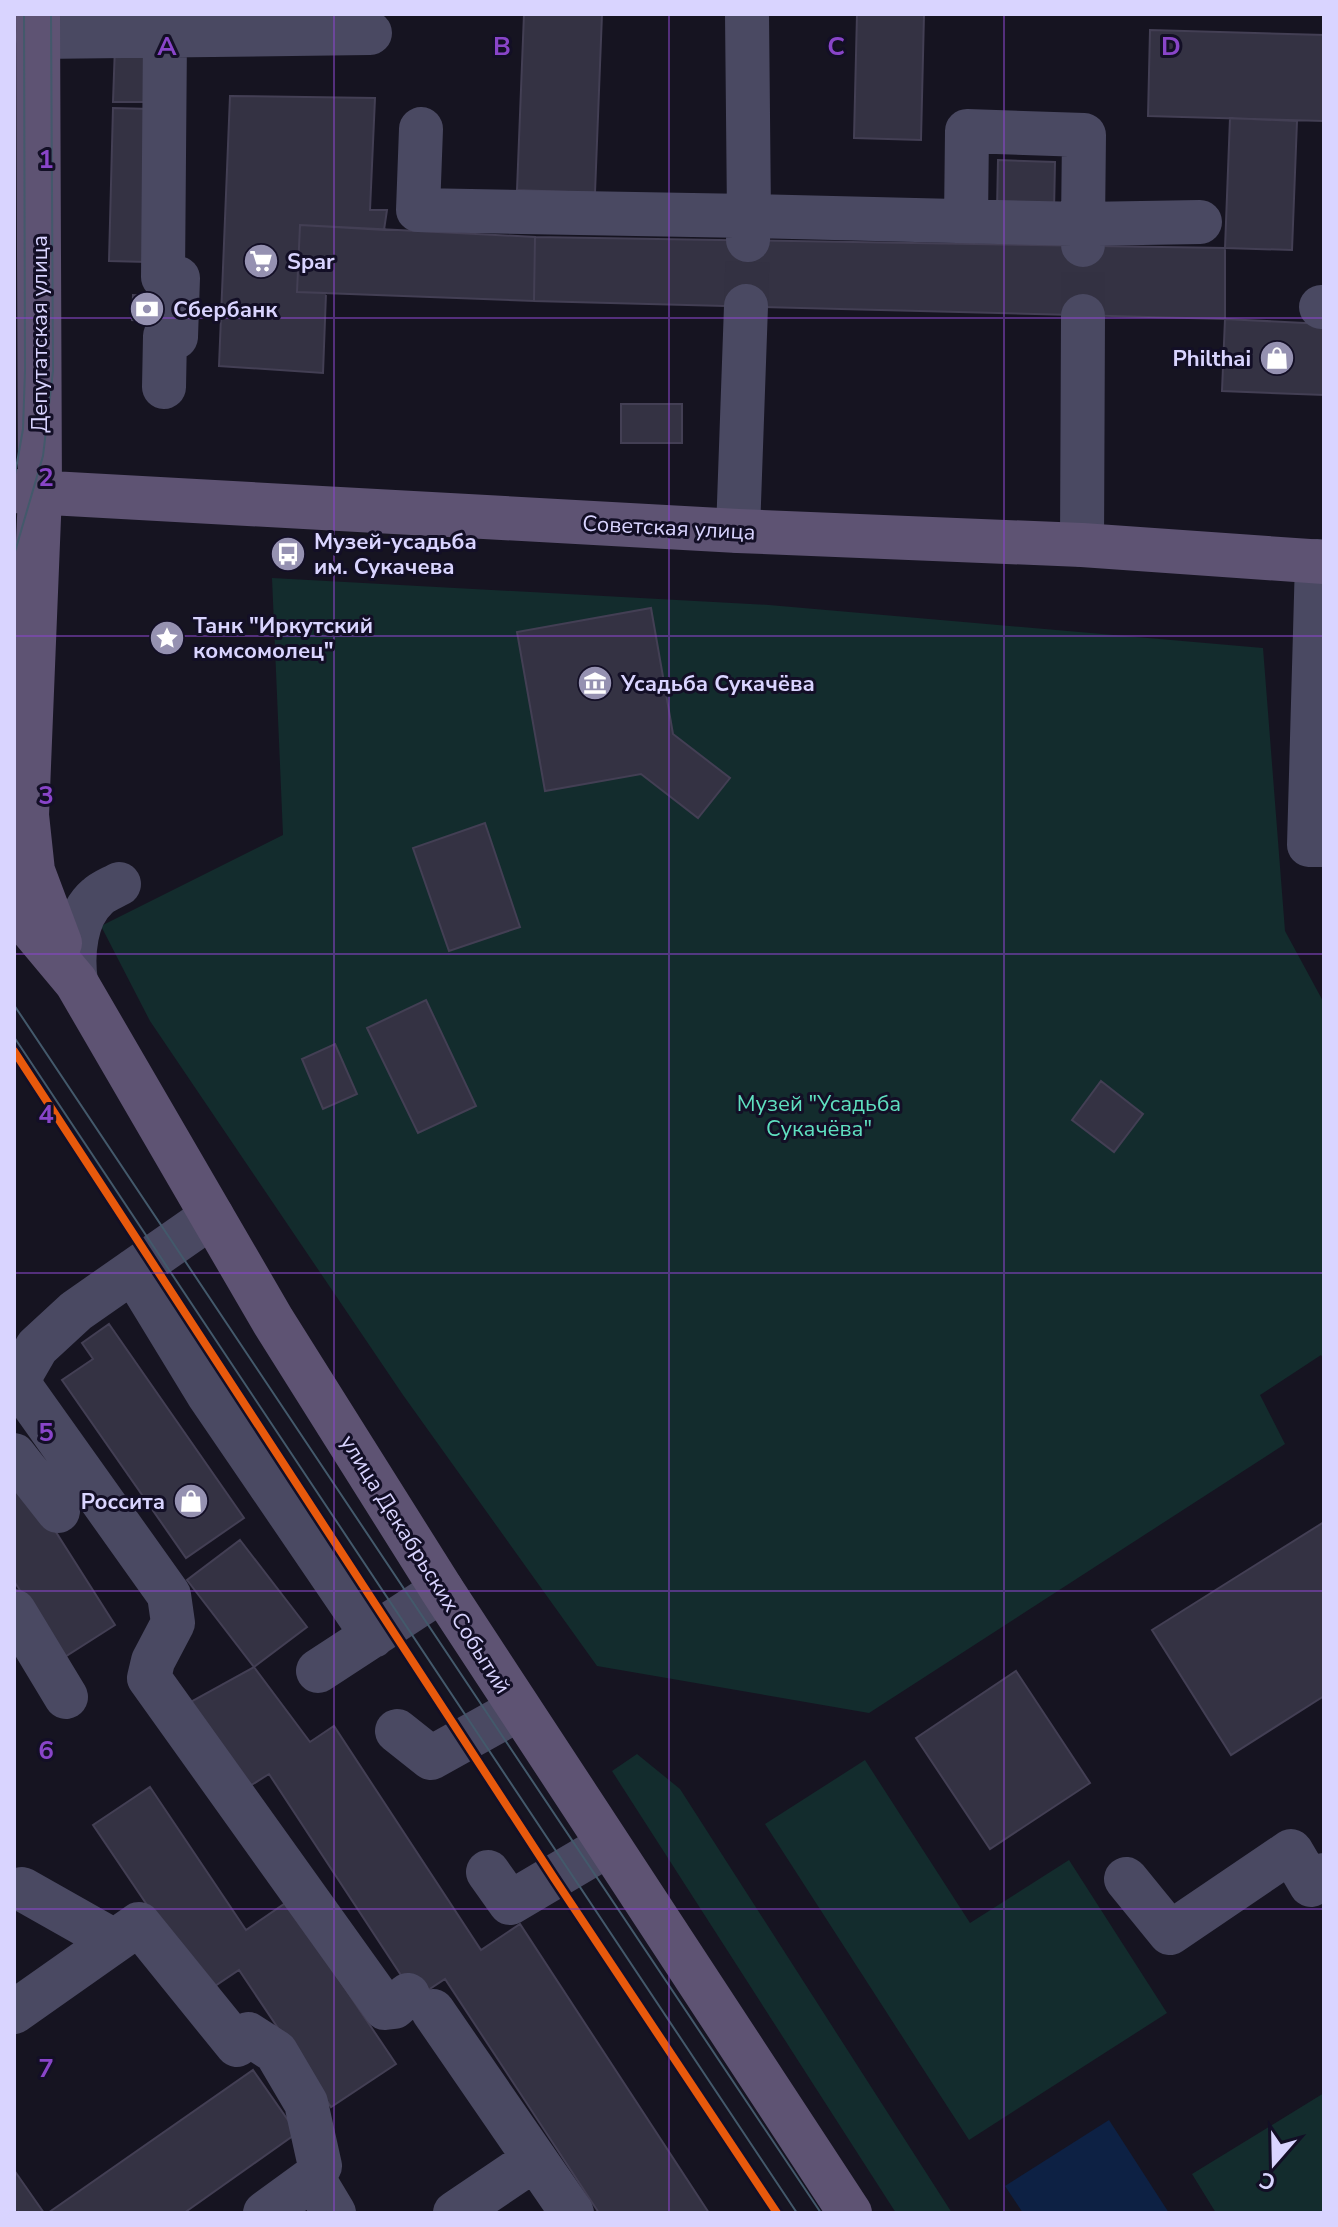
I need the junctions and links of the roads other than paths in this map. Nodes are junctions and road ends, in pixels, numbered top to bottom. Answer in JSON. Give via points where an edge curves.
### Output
{"nodes":[{"id":1,"x":747,"y":14,"type":"edge"},
{"id":2,"x":38,"y":25,"type":"edge"},
{"id":3,"x":370,"y":33,"type":"dead end"},
{"id":4,"x":165,"y":36,"type":"junction"},
{"id":5,"x":421,"y":129,"type":"dead end"},
{"id":6,"x":26,"y":188,"type":"edge"},
{"id":7,"x":966,"y":221,"type":"junction"},
{"id":8,"x":1200,"y":222,"type":"dead end"},
{"id":9,"x":749,"y":228,"type":"junction"},
{"id":10,"x":1083,"y":234,"type":"junction"},
{"id":11,"x":746,"y":306,"type":"tunnel mouth"},
{"id":12,"x":1083,"y":316,"type":"tunnel mouth"},
{"id":13,"x":164,"y":387,"type":"dead end"},
{"id":14,"x":27,"y":492,"type":"edge"},
{"id":15,"x":738,"y":531,"type":"junction"},
{"id":16,"x":1082,"y":545,"type":"junction"},
{"id":17,"x":1321,"y":562,"type":"edge"},
{"id":18,"x":1324,"y":845,"type":"edge"},
{"id":19,"x":30,"y":858,"type":"junction"},
{"id":20,"x":14,"y":908,"type":"edge"},
{"id":21,"x":76,"y":982,"type":"junction"},
{"id":22,"x":212,"y":1216,"type":"junction"},
{"id":23,"x":133,"y":1271,"type":"junction"},
{"id":24,"x":17,"y":1374,"type":"edge"},
{"id":25,"x":14,"y":1455,"type":"edge"},
{"id":26,"x":58,"y":1511,"type":"dead end"},
{"id":27,"x":442,"y":1590,"type":"junction"},
{"id":28,"x":14,"y":1611,"type":"edge"},
{"id":29,"x":385,"y":1628,"type":"junction"},
{"id":30,"x":318,"y":1671,"type":"dead end"},
{"id":31,"x":66,"y":1697,"type":"dead end"},
{"id":32,"x":519,"y":1709,"type":"junction"},
{"id":33,"x":397,"y":1731,"type":"dead end"},
{"id":34,"x":608,"y":1845,"type":"junction"},
{"id":35,"x":488,"y":1872,"type":"dead end"},
{"id":36,"x":1324,"y":1875,"type":"edge"},
{"id":37,"x":1126,"y":1879,"type":"dead end"},
{"id":38,"x":22,"y":1889,"type":"dead end"},
{"id":39,"x":114,"y":1941,"type":"junction"},
{"id":40,"x":14,"y":2012,"type":"edge"},
{"id":41,"x":535,"y":2159,"type":"junction"},
{"id":42,"x":324,"y":2196,"type":"edge"},
{"id":43,"x":265,"y":2213,"type":"edge"},
{"id":44,"x":455,"y":2213,"type":"edge"},
{"id":45,"x":572,"y":2213,"type":"edge"},
{"id":46,"x":850,"y":2213,"type":"edge"}],
"edges":[{"from":1,"to":9,"type":"lane"},
{"from":2,"to":4,"type":"lane"},
{"from":2,"to":6,"type":"main road","name":"Депутатская улица"},
{"from":3,"to":4,"type":"lane"},
{"from":4,"to":13,"type":"lane","via":[[163,277],[178,278],[176,337],[165,336]]},
{"from":5,"to":9,"type":"lane","via":[[418,210]]},
{"from":6,"to":14,"type":"main road","name":"Депутатская улица"},
{"from":7,"to":9,"type":"lane"},
{"from":7,"to":10,"type":"lane"},
{"from":7,"to":10,"type":"lane","via":[[967,131],[1084,135]]},
{"from":8,"to":10,"type":"lane"},
{"from":11,"to":15,"type":"lane"},
{"from":12,"to":16,"type":"lane"},
{"from":14,"to":15,"type":"main road","name":"Советская улица"},
{"from":14,"to":19,"type":"main road","name":"Депутатская улица"},
{"from":15,"to":16,"type":"main road","name":"Советская улица"},
{"from":16,"to":17,"type":"main road","name":"Советская улица"},
{"from":17,"to":18,"type":"lane","via":[[1309,845]]},
{"from":19,"to":21,"type":"main road","name":"Депутатская улица"},
{"from":19,"to":21,"type":"lane","via":[[49,876],[70,884],[119,884],[96,897],[84,916],[75,950]]},
{"from":20,"to":21,"type":"main road","name":"улица Декабрьских Событий"},
{"from":21,"to":22,"type":"main road","name":"улица Декабрьских Событий"},
{"from":22,"to":23,"type":"lane"},
{"from":22,"to":27,"type":"main road","name":"улица Декабрьских Событий"},
{"from":23,"to":24,"type":"lane","via":[[76,1311]]},
{"from":23,"to":29,"type":"lane","via":[[208,1394]]},
{"from":24,"to":41,"type":"lane","via":[[21,1387],[169,1595],[173,1623],[149,1678],[385,2008],[420,2003]]},
{"from":25,"to":26,"type":"lane"},
{"from":27,"to":29,"type":"lane"},
{"from":27,"to":32,"type":"main road","name":"улица Декабрьских Событий"},
{"from":28,"to":31,"type":"lane"},
{"from":29,"to":30,"type":"lane"},
{"from":32,"to":33,"type":"lane","via":[[431,1758]]},
{"from":32,"to":34,"type":"main road","name":"улица Декабрьских Событий"},
{"from":34,"to":35,"type":"lane","via":[[510,1903]]},
{"from":34,"to":46,"type":"main road","name":"улица Декабрьских Событий"},
{"from":36,"to":37,"type":"lane","via":[[1311,1885],[1291,1851],[1170,1933]]},
{"from":38,"to":39,"type":"lane"},
{"from":39,"to":40,"type":"lane"},
{"from":39,"to":42,"type":"lane","via":[[139,1924],[237,2045],[248,2034],[276,2052],[306,2103]]},
{"from":41,"to":44,"type":"lane"},
{"from":41,"to":45,"type":"lane"},
{"from":42,"to":43,"type":"lane"}]}
